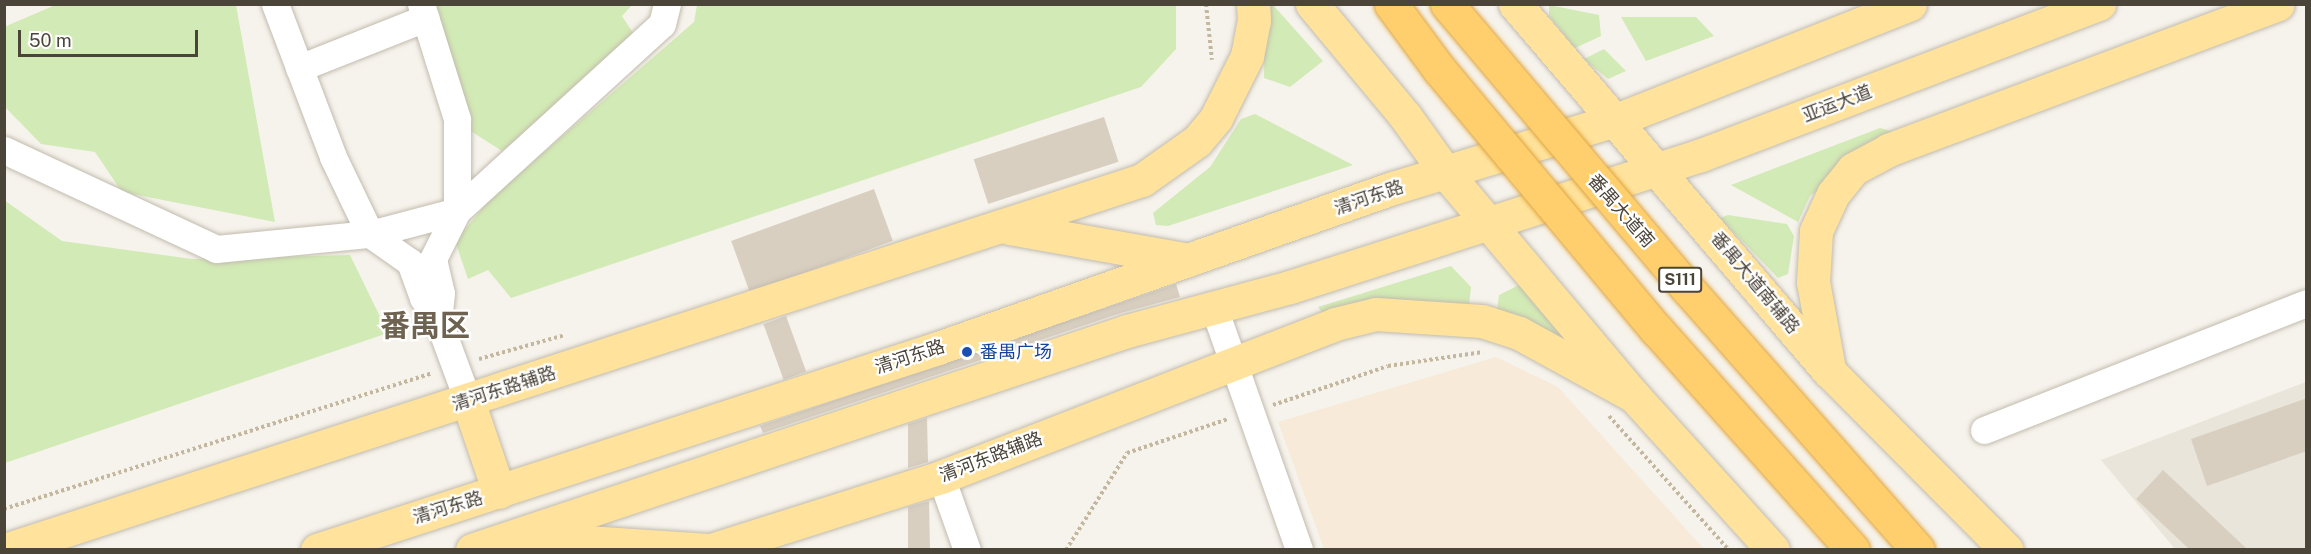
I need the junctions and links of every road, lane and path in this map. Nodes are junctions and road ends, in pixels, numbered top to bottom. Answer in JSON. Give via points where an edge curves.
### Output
{"nodes":[{"id":1,"x":275,"y":4,"type":"edge"},
{"id":2,"x":667,"y":4,"type":"edge"},
{"id":3,"x":1206,"y":4,"type":"edge"},
{"id":4,"x":1253,"y":4,"type":"edge"},
{"id":5,"x":1312,"y":4,"type":"edge"},
{"id":6,"x":1391,"y":4,"type":"edge"},
{"id":7,"x":1448,"y":4,"type":"edge"},
{"id":8,"x":1515,"y":4,"type":"edge"},
{"id":9,"x":1848,"y":4,"type":"edge"},
{"id":10,"x":2100,"y":4,"type":"edge"},
{"id":11,"x":2278,"y":4,"type":"edge"},
{"id":12,"x":1905,"y":6,"type":"edge"},
{"id":13,"x":423,"y":11,"type":"edge"},
{"id":14,"x":1209,"y":67,"type":"dead end"},
{"id":15,"x":299,"y":68,"type":"junction"},
{"id":16,"x":1616,"y":120,"type":"junction"},
{"id":17,"x":4,"y":150,"type":"edge"},
{"id":18,"x":1655,"y":170,"type":"junction"},
{"id":19,"x":1446,"y":173,"type":"junction"},
{"id":20,"x":457,"y":211,"type":"junction"},
{"id":21,"x":1489,"y":221,"type":"junction"},
{"id":22,"x":1003,"y":227,"type":"junction"},
{"id":23,"x":370,"y":234,"type":"junction"},
{"id":24,"x":1190,"y":261,"type":"junction"},
{"id":25,"x":2307,"y":303,"type":"edge"},
{"id":26,"x":1214,"y":308,"type":"junction"},
{"id":27,"x":438,"y":320,"type":"junction"},
{"id":28,"x":570,"y":334,"type":"dead end"},
{"id":29,"x":1493,"y":354,"type":"dead end"},
{"id":30,"x":1232,"y":362,"type":"junction"},
{"id":31,"x":456,"y":366,"type":"junction"},
{"id":32,"x":1829,"y":370,"type":"junction"},
{"id":33,"x":1634,"y":396,"type":"junction"},
{"id":34,"x":468,"y":401,"type":"junction"},
{"id":35,"x":1602,"y":409,"type":"dead end"},
{"id":36,"x":1250,"y":412,"type":"junction"},
{"id":37,"x":1984,"y":430,"type":"dead end"},
{"id":38,"x":941,"y":477,"type":"junction"},
{"id":39,"x":499,"y":492,"type":"junction"},
{"id":40,"x":4,"y":509,"type":"edge"},
{"id":41,"x":500,"y":543,"type":"edge"},
{"id":42,"x":5,"y":549,"type":"edge"},
{"id":43,"x":317,"y":549,"type":"edge"},
{"id":44,"x":472,"y":549,"type":"edge"},
{"id":45,"x":710,"y":549,"type":"edge"},
{"id":46,"x":967,"y":549,"type":"edge"},
{"id":47,"x":1066,"y":549,"type":"edge"},
{"id":48,"x":1299,"y":549,"type":"edge"},
{"id":49,"x":1729,"y":549,"type":"edge"},
{"id":50,"x":1773,"y":549,"type":"edge"},
{"id":51,"x":1853,"y":549,"type":"edge"},
{"id":52,"x":1918,"y":549,"type":"edge"},
{"id":53,"x":2007,"y":549,"type":"edge"}],
"edges":[{"from":1,"to":15,"type":"street"},
{"from":2,"to":20,"type":"street","via":[[662,24]]},
{"from":3,"to":14,"type":"path","via":[[1213,58]]},
{"from":4,"to":22,"type":"main road","name":"清河东路辅路","via":[[1247,56],[1233,90],[1197,141],[1142,180]]},
{"from":5,"to":19,"type":"main road","via":[[1405,116]]},
{"from":6,"to":51,"type":"highway","number":"S111","bridge":true,"via":[[1439,69],[1656,329]]},
{"from":7,"to":52,"type":"highway","name":"番禺大道南","number":"S111","bridge":true,"via":[[1687,288]]},
{"from":8,"to":16,"type":"main road","name":"番禺大道南辅路"},
{"from":9,"to":12,"type":"main road"},
{"from":10,"to":18,"type":"main road","name":"亚运大道"},
{"from":11,"to":32,"type":"main road","via":[[1899,146],[1853,169],[1833,194],[1816,231],[1813,282]]},
{"from":12,"to":16,"type":"main road"},
{"from":13,"to":15,"type":"street"},
{"from":13,"to":20,"type":"street","via":[[457,119]]},
{"from":15,"to":23,"type":"street","via":[[333,157]]},
{"from":16,"to":18,"type":"main road","name":"番禺大道南辅路"},
{"from":16,"to":19,"type":"main road","name":"清河东路"},
{"from":17,"to":23,"type":"street","via":[[216,249]]},
{"from":18,"to":21,"type":"main road","name":"亚运大道"},
{"from":18,"to":32,"type":"main road","name":"番禺大道南辅路"},
{"from":19,"to":21,"type":"main road"},
{"from":19,"to":24,"type":"main road","name":"清河东路"},
{"from":20,"to":23,"type":"street"},
{"from":20,"to":27,"type":"street","via":[[433,259],[441,293]]},
{"from":21,"to":26,"type":"main road"},
{"from":21,"to":33,"type":"main road"},
{"from":22,"to":24,"type":"main road"},
{"from":22,"to":34,"type":"main road","name":"清河东路辅路"},
{"from":23,"to":27,"type":"street","via":[[410,262],[423,298]]},
{"from":24,"to":39,"type":"main road","name":"清河东路"},
{"from":25,"to":37,"type":"street"},
{"from":26,"to":30,"type":"street"},
{"from":26,"to":41,"type":"main road","via":[[1127,331]]},
{"from":27,"to":31,"type":"street"},
{"from":28,"to":31,"type":"path"},
{"from":29,"to":36,"type":"path","via":[[1472,353],[1388,366]]},
{"from":30,"to":33,"type":"main road","name":"清河东路辅路","via":[[1335,324],[1376,314],[1417,314],[1482,321],[1519,333]]},
{"from":30,"to":36,"type":"street"},
{"from":30,"to":38,"type":"main road","name":"清河东路辅路"},
{"from":31,"to":34,"type":"street"},
{"from":31,"to":40,"type":"path"},
{"from":32,"to":53,"type":"main road","name":"番禺大道南辅路"},
{"from":33,"to":50,"type":"main road"},
{"from":34,"to":39,"type":"main road"},
{"from":34,"to":42,"type":"main road","name":"清河东路辅路"},
{"from":35,"to":49,"type":"path"},
{"from":36,"to":47,"type":"path","via":[[1127,453]]},
{"from":36,"to":48,"type":"street"},
{"from":38,"to":45,"type":"main road","name":"清河东路辅路"},
{"from":38,"to":46,"type":"street"},
{"from":39,"to":43,"type":"main road","name":"清河东路"},
{"from":41,"to":44,"type":"main road"},
{"from":41,"to":45,"type":"main road","name":"清河东路辅路"}]}
